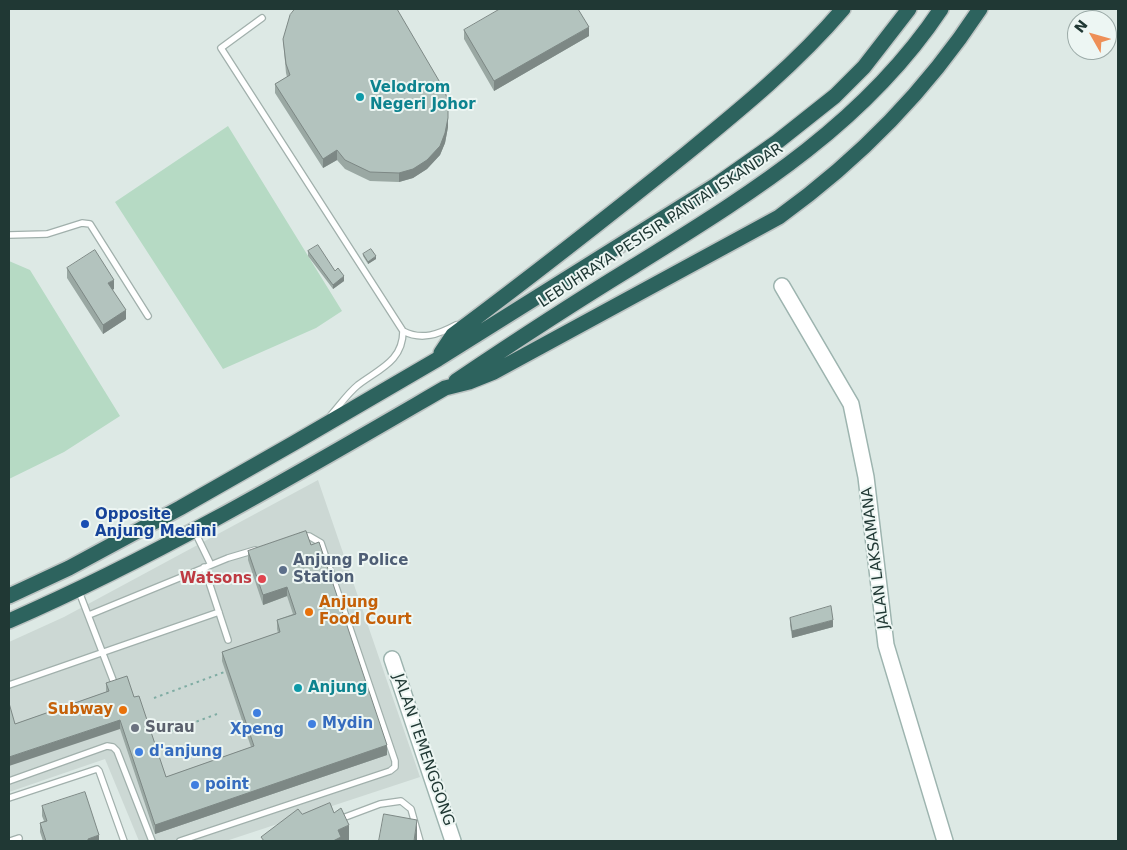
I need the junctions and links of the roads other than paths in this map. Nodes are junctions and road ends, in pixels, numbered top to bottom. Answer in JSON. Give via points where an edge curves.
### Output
{"nodes":[{"id":1,"x":843,"y":9,"type":"edge"},
{"id":2,"x":909,"y":9,"type":"edge"},
{"id":3,"x":941,"y":9,"type":"edge"},
{"id":4,"x":980,"y":9,"type":"edge"},
{"id":5,"x":262,"y":18,"type":"dead end"},
{"id":6,"x":9,"y":235,"type":"edge"},
{"id":7,"x":782,"y":286,"type":"dead end"},
{"id":8,"x":148,"y":316,"type":"dead end"},
{"id":9,"x":479,"y":316,"type":"junction"},
{"id":10,"x":404,"y":330,"type":"junction"},
{"id":11,"x":438,"y":359,"type":"junction"},
{"id":12,"x":445,"y":388,"type":"junction"},
{"id":13,"x":318,"y":429,"type":"junction"},
{"id":14,"x":194,"y":530,"type":"junction"},
{"id":15,"x":294,"y":538,"type":"edge"},
{"id":16,"x":266,"y":546,"type":"edge"},
{"id":17,"x":211,"y":565,"type":"junction"},
{"id":18,"x":204,"y":567,"type":"junction"},
{"id":19,"x":78,"y":589,"type":"junction"},
{"id":20,"x":9,"y":596,"type":"edge"},
{"id":21,"x":219,"y":612,"type":"junction"},
{"id":22,"x":89,"y":615,"type":"junction"},
{"id":23,"x":9,"y":622,"type":"edge"},
{"id":24,"x":228,"y":640,"type":"dead end"},
{"id":25,"x":103,"y":652,"type":"junction"},
{"id":26,"x":392,"y":659,"type":"dead end"},
{"id":27,"x":113,"y":680,"type":"edge"},
{"id":28,"x":9,"y":685,"type":"edge"},
{"id":29,"x":9,"y":781,"type":"edge"},
{"id":30,"x":9,"y":798,"type":"edge"},
{"id":31,"x":332,"y":822,"type":"edge"},
{"id":32,"x":19,"y":838,"type":"dead end"},
{"id":33,"x":10,"y":841,"type":"edge"},
{"id":34,"x":124,"y":841,"type":"edge"},
{"id":35,"x":152,"y":841,"type":"edge"},
{"id":36,"x":180,"y":841,"type":"edge"},
{"id":37,"x":420,"y":841,"type":"edge"},
{"id":38,"x":453,"y":841,"type":"edge"},
{"id":39,"x":945,"y":841,"type":"edge"}],
"edges":[{"from":1,"to":9,"type":"highway","via":[[792,63],[741,108],[598,225]]},
{"from":2,"to":11,"type":"highway","name":"LEBUHRAYA PESISIR PANTAI ISKANDAR","via":[[864,67],[835,96],[777,142],[708,190]]},
{"from":3,"to":12,"type":"highway","name":"LEBUHRAYA PESISIR PANTAI ISKANDAR","via":[[878,87],[806,153],[734,203]]},
{"from":4,"to":12,"type":"highway","via":[[921,89],[887,126],[822,185],[779,217],[494,372]]},
{"from":5,"to":10,"type":"lane","via":[[220,48]]},
{"from":6,"to":8,"type":"lane","via":[[48,234],[82,223],[90,224]]},
{"from":7,"to":39,"type":"street","name":"JALAN LAKSAMANA","via":[[851,404],[866,477],[886,645]]},
{"from":9,"to":10,"type":"lane","via":[[436,334],[419,337]]},
{"from":9,"to":11,"type":"highway","via":[[453,335]]},
{"from":10,"to":13,"type":"lane","via":[[396,357],[357,386]]},
{"from":11,"to":13,"type":"highway","name":"LEBUHRAYA PESISIR PANTAI ISKANDAR"},
{"from":12,"to":14,"type":"highway"},
{"from":13,"to":20,"type":"highway","name":"LEBUHRAYA PESISIR PANTAI ISKANDAR","via":[[69,568]]},
{"from":14,"to":17,"type":"lane"},
{"from":14,"to":19,"type":"highway"},
{"from":15,"to":36,"type":"lane","via":[[309,536],[321,543],[392,751],[394,767]]},
{"from":16,"to":17,"type":"lane"},
{"from":17,"to":18,"type":"lane"},
{"from":18,"to":21,"type":"lane"},
{"from":18,"to":22,"type":"lane"},
{"from":19,"to":22,"type":"lane"},
{"from":19,"to":23,"type":"highway"},
{"from":21,"to":24,"type":"lane"},
{"from":21,"to":25,"type":"lane"},
{"from":22,"to":25,"type":"lane"},
{"from":25,"to":27,"type":"lane"},
{"from":25,"to":28,"type":"lane"},
{"from":26,"to":38,"type":"street","name":"JALAN TEMENGGONG"},
{"from":29,"to":35,"type":"lane","via":[[107,746],[113,747]]},
{"from":30,"to":34,"type":"lane","via":[[97,769]]},
{"from":31,"to":37,"type":"lane","via":[[380,804],[401,801],[411,809]]},
{"from":32,"to":33,"type":"lane"}]}
